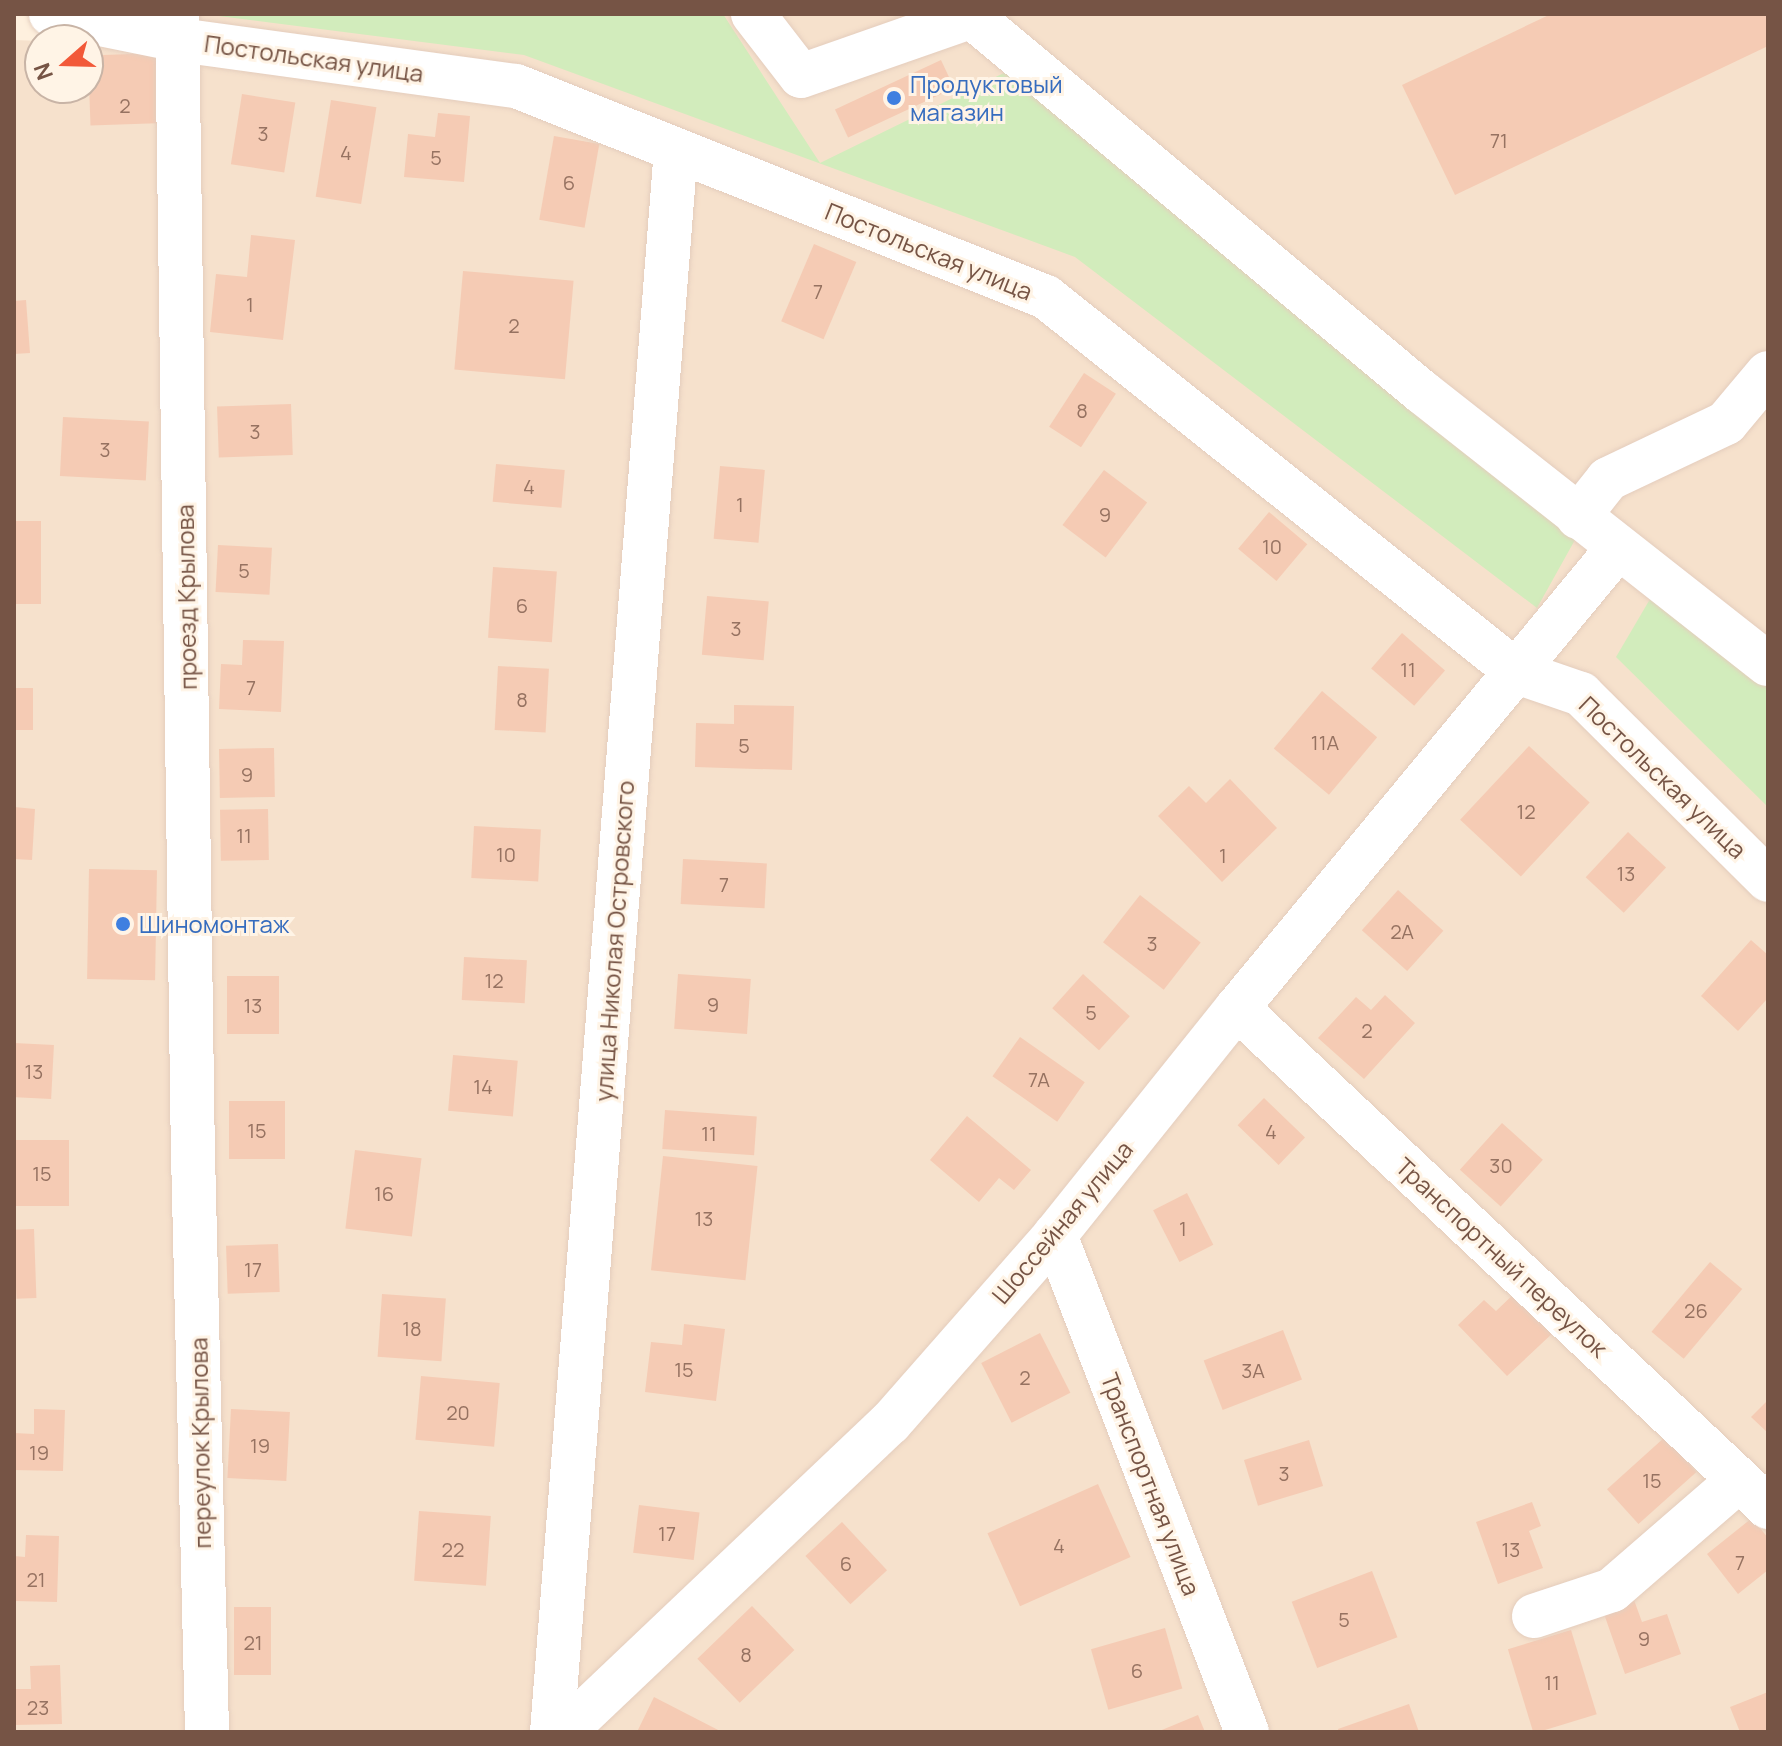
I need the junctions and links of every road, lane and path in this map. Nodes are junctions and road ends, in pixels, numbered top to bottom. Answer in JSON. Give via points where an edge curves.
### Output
{"nodes":[{"id":1,"x":51,"y":14,"type":"edge"},
{"id":2,"x":753,"y":14,"type":"edge"},
{"id":3,"x":975,"y":16,"type":"edge"},
{"id":4,"x":178,"y":27,"type":"edge"},
{"id":5,"x":875,"y":32,"type":"edge"},
{"id":6,"x":676,"y":151,"type":"junction"},
{"id":7,"x":1768,"y":373,"type":"edge"},
{"id":8,"x":1578,"y":517,"type":"junction"},
{"id":9,"x":1618,"y":548,"type":"junction"},
{"id":10,"x":1763,"y":654,"type":"edge"},
{"id":11,"x":1517,"y":672,"type":"junction"},
{"id":12,"x":1768,"y":880,"type":"edge"},
{"id":13,"x":1237,"y":1008,"type":"junction"},
{"id":14,"x":193,"y":1154,"type":"joint"},
{"id":15,"x":1055,"y":1235,"type":"junction"},
{"id":16,"x":1754,"y":1493,"type":"edge"},
{"id":17,"x":1534,"y":1616,"type":"dead end"},
{"id":18,"x":207,"y":1732,"type":"edge"},
{"id":19,"x":552,"y":1732,"type":"edge"},
{"id":20,"x":564,"y":1732,"type":"edge"},
{"id":21,"x":1247,"y":1732,"type":"edge"}],
"edges":[{"from":1,"to":4,"type":"street","name":"Постольская улица"},
{"from":2,"to":5,"type":"street","via":[[801,76]]},
{"from":3,"to":5,"type":"street"},
{"from":3,"to":8,"type":"street"},
{"from":4,"to":6,"type":"street","name":"Постольская улица","via":[[516,86]]},
{"from":4,"to":14,"type":"street","name":"проезд Крылова"},
{"from":6,"to":11,"type":"street","name":"Постольская улица","via":[[1046,297]]},
{"from":6,"to":19,"type":"street","name":"улица Николая Островского"},
{"from":7,"to":8,"type":"street","via":[[1726,423],[1608,479]]},
{"from":8,"to":9,"type":"street"},
{"from":9,"to":10,"type":"street"},
{"from":9,"to":11,"type":"street","name":"Шоссейная улица"},
{"from":11,"to":12,"type":"street","name":"Постольская улица","via":[[1581,694]]},
{"from":11,"to":13,"type":"street","name":"Шоссейная улица"},
{"from":13,"to":15,"type":"street","name":"Шоссейная улица"},
{"from":13,"to":16,"type":"street","name":"Транспортный переулок"},
{"from":14,"to":18,"type":"street","name":"переулок Крылова"},
{"from":15,"to":20,"type":"street","name":"Шоссейная улица","via":[[890,1423]]},
{"from":15,"to":21,"type":"street","name":"Транспортная улица"},
{"from":16,"to":17,"type":"street","via":[[1612,1590]]}]}
